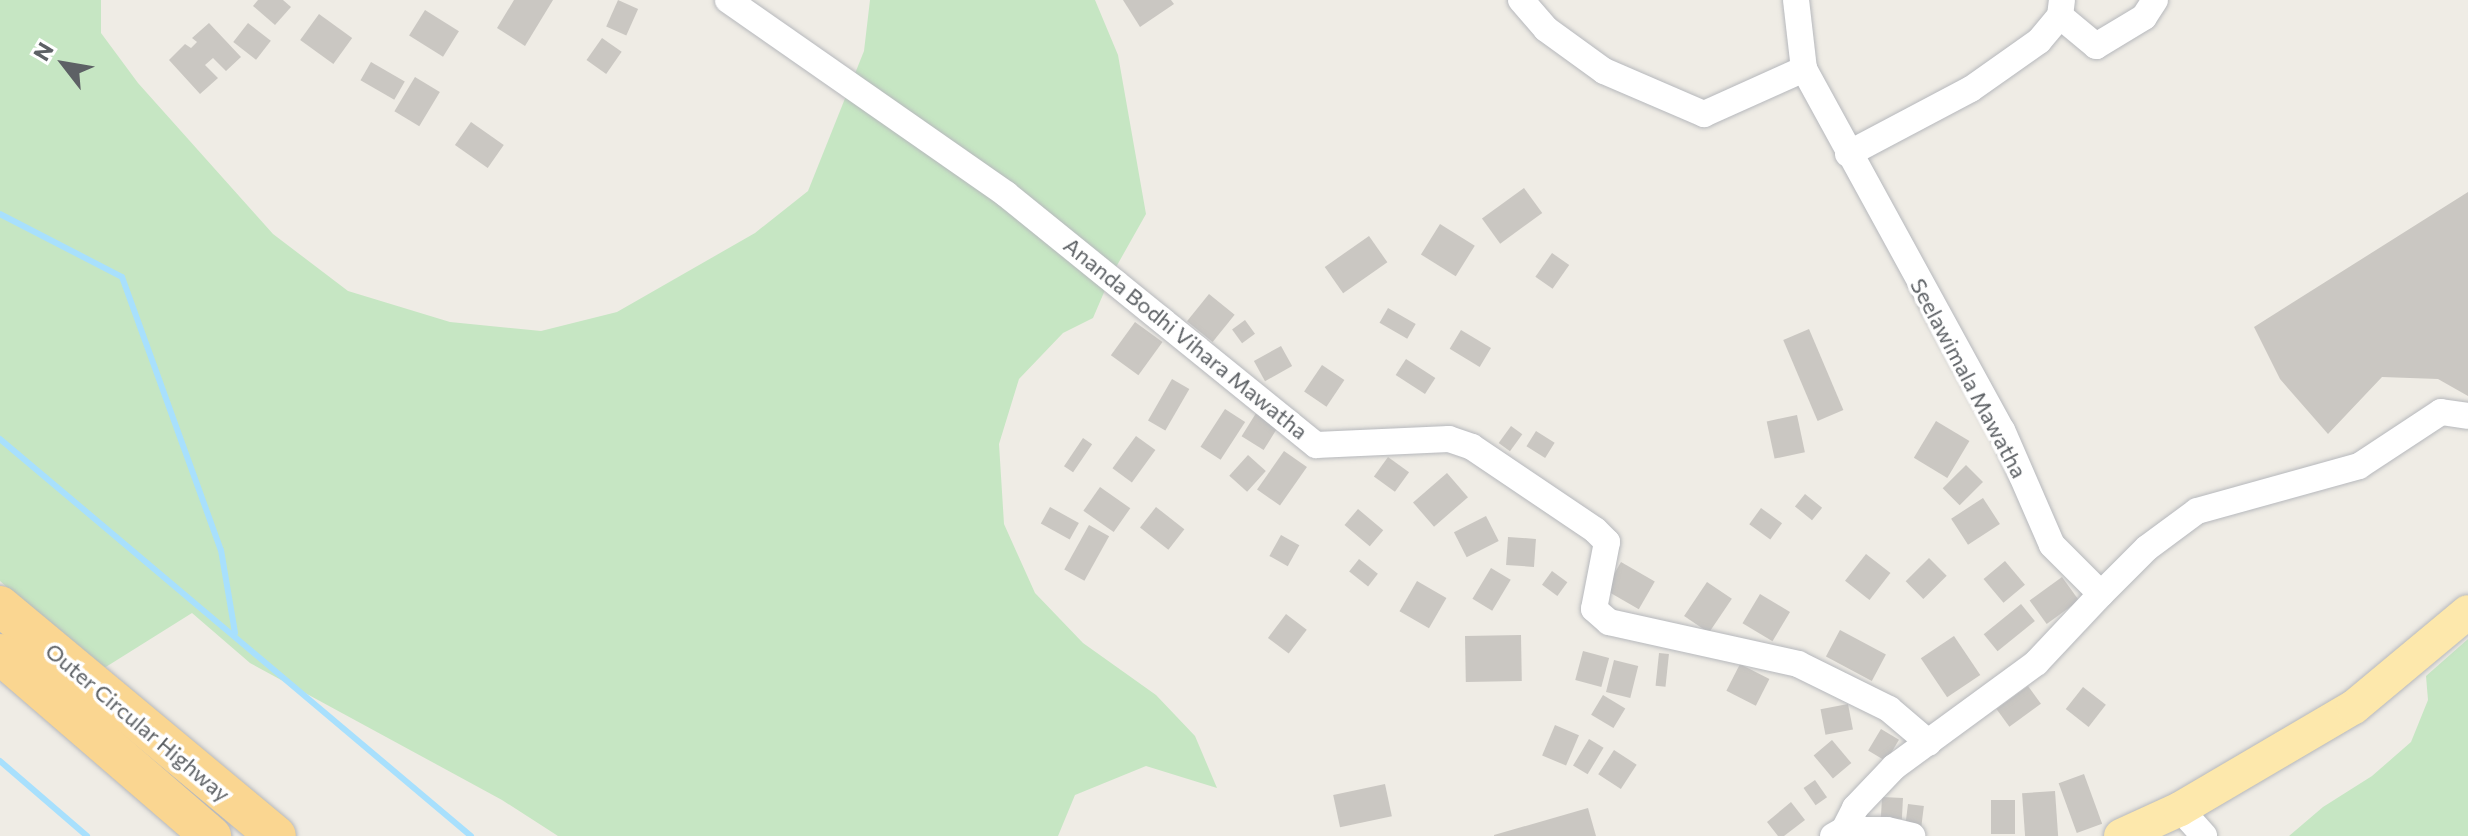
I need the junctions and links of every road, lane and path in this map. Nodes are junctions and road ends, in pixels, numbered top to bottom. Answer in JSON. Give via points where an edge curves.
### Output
{"nodes":[{"id":1,"x":728,"y":0,"type":"edge"},
{"id":2,"x":1521,"y":0,"type":"edge"},
{"id":3,"x":1796,"y":0,"type":"edge"},
{"id":4,"x":2155,"y":0,"type":"edge"},
{"id":5,"x":2061,"y":8,"type":"edge"},
{"id":6,"x":1804,"y":69,"type":"junction"},
{"id":7,"x":1848,"y":154,"type":"junction"},
{"id":8,"x":2468,"y":416,"type":"edge"},
{"id":9,"x":2101,"y":594,"type":"junction"},
{"id":10,"x":0,"y":606,"type":"edge"},
{"id":11,"x":2468,"y":612,"type":"edge"},
{"id":12,"x":0,"y":654,"type":"edge"},
{"id":13,"x":1929,"y":743,"type":"junction"},
{"id":14,"x":2180,"y":809,"type":"junction"},
{"id":15,"x":1838,"y":833,"type":"edge"},
{"id":16,"x":211,"y":836,"type":"edge"},
{"id":17,"x":276,"y":836,"type":"edge"},
{"id":18,"x":1912,"y":836,"type":"edge"},
{"id":19,"x":2121,"y":836,"type":"edge"},
{"id":20,"x":2204,"y":836,"type":"edge"}],
"edges":[{"from":1,"to":13,"type":"street","name":"Ananda Bodhi Vihara Mawatha","via":[[1006,194],[1316,445],[1449,439],[1472,447],[1607,542],[1594,609],[1609,622],[1798,664],[1889,709]]},
{"from":2,"to":6,"type":"street","via":[[1546,29],[1604,71],[1704,114]]},
{"from":3,"to":6,"type":"street"},
{"from":4,"to":5,"type":"street","via":[[2144,17],[2096,46]]},
{"from":5,"to":7,"type":"street","via":[[2039,41],[1971,89]]},
{"from":6,"to":7,"type":"street","name":"Seelawimala Mawatha"},
{"from":7,"to":9,"type":"street","name":"Seelawimala Mawatha","via":[[2002,430],[2052,545]]},
{"from":8,"to":9,"type":"street","via":[[2441,412],[2359,466],[2197,511],[2147,548]]},
{"from":9,"to":13,"type":"street","via":[[2036,663]]},
{"from":10,"to":17,"type":"highway","name":"Outer Circular Highway"},
{"from":11,"to":14,"type":"main road","via":[[2354,707]]},
{"from":12,"to":16,"type":"highway","name":"Outer Circular Highway"},
{"from":13,"to":15,"type":"street","via":[[1894,767]]},
{"from":14,"to":19,"type":"main road"},
{"from":14,"to":20,"type":"street"},
{"from":15,"to":18,"type":"street","via":[[1887,830]]}]}
